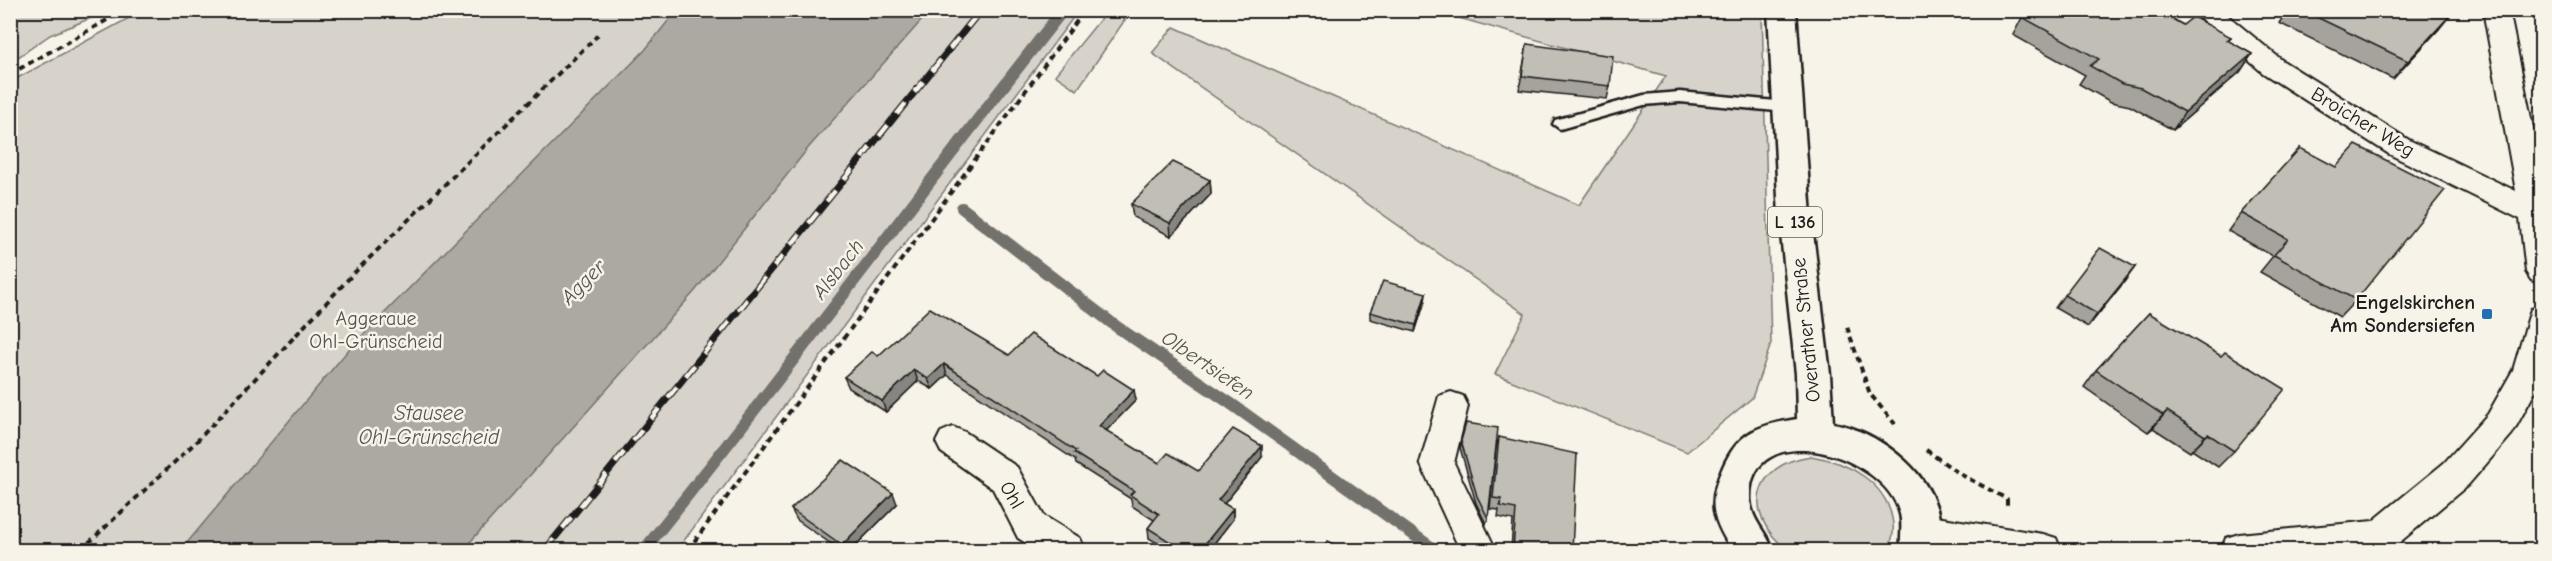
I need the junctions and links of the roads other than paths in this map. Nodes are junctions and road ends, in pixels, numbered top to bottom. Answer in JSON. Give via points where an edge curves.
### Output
{"nodes":[{"id":1,"x":1782,"y":10,"type":"edge"},
{"id":2,"x":2204,"y":10,"type":"edge"},
{"id":3,"x":2496,"y":10,"type":"edge"},
{"id":4,"x":1788,"y":107,"type":"junction"},
{"id":5,"x":1560,"y":124,"type":"dead end"},
{"id":6,"x":2538,"y":216,"type":"edge"},
{"id":7,"x":2541,"y":272,"type":"edge"},
{"id":8,"x":2541,"y":318,"type":"edge"},
{"id":9,"x":1451,"y":406,"type":"dead end"},
{"id":10,"x":1815,"y":434,"type":"junction"},
{"id":11,"x":953,"y":442,"type":"dead end"},
{"id":12,"x":1922,"y":541,"type":"edge"},
{"id":13,"x":1067,"y":550,"type":"edge"},
{"id":14,"x":1478,"y":550,"type":"edge"},
{"id":15,"x":1754,"y":550,"type":"edge"},
{"id":16,"x":2043,"y":550,"type":"edge"},
{"id":17,"x":2239,"y":550,"type":"edge"}],
"edges":[{"from":1,"to":4,"type":"main road","name":"Overather Straße","number":"L 136"},
{"from":2,"to":6,"type":"street","name":"Broicher Weg","via":[[2273,67],[2399,147]]},
{"from":3,"to":6,"type":"street"},
{"from":4,"to":5,"type":"lane","via":[[1680,97],[1644,99]]},
{"from":4,"to":10,"type":"main road","name":"Overather Straße","number":"L 136"},
{"from":6,"to":7,"type":"street"},
{"from":8,"to":17,"type":"street","via":[[2529,371],[2500,424],[2456,474],[2381,536]]},
{"from":9,"to":14,"type":"street","via":[[1437,463]]},
{"from":10,"to":12,"type":"main road","via":[[1841,439],[1889,467],[1907,486],[1919,508]]},
{"from":10,"to":15,"type":"main road","via":[[1788,434],[1765,441],[1746,454],[1735,473],[1731,495],[1735,520]]},
{"from":11,"to":13,"type":"street","name":"Ohl","via":[[1005,478],[1031,527]]},
{"from":12,"to":16,"type":"street"}]}
